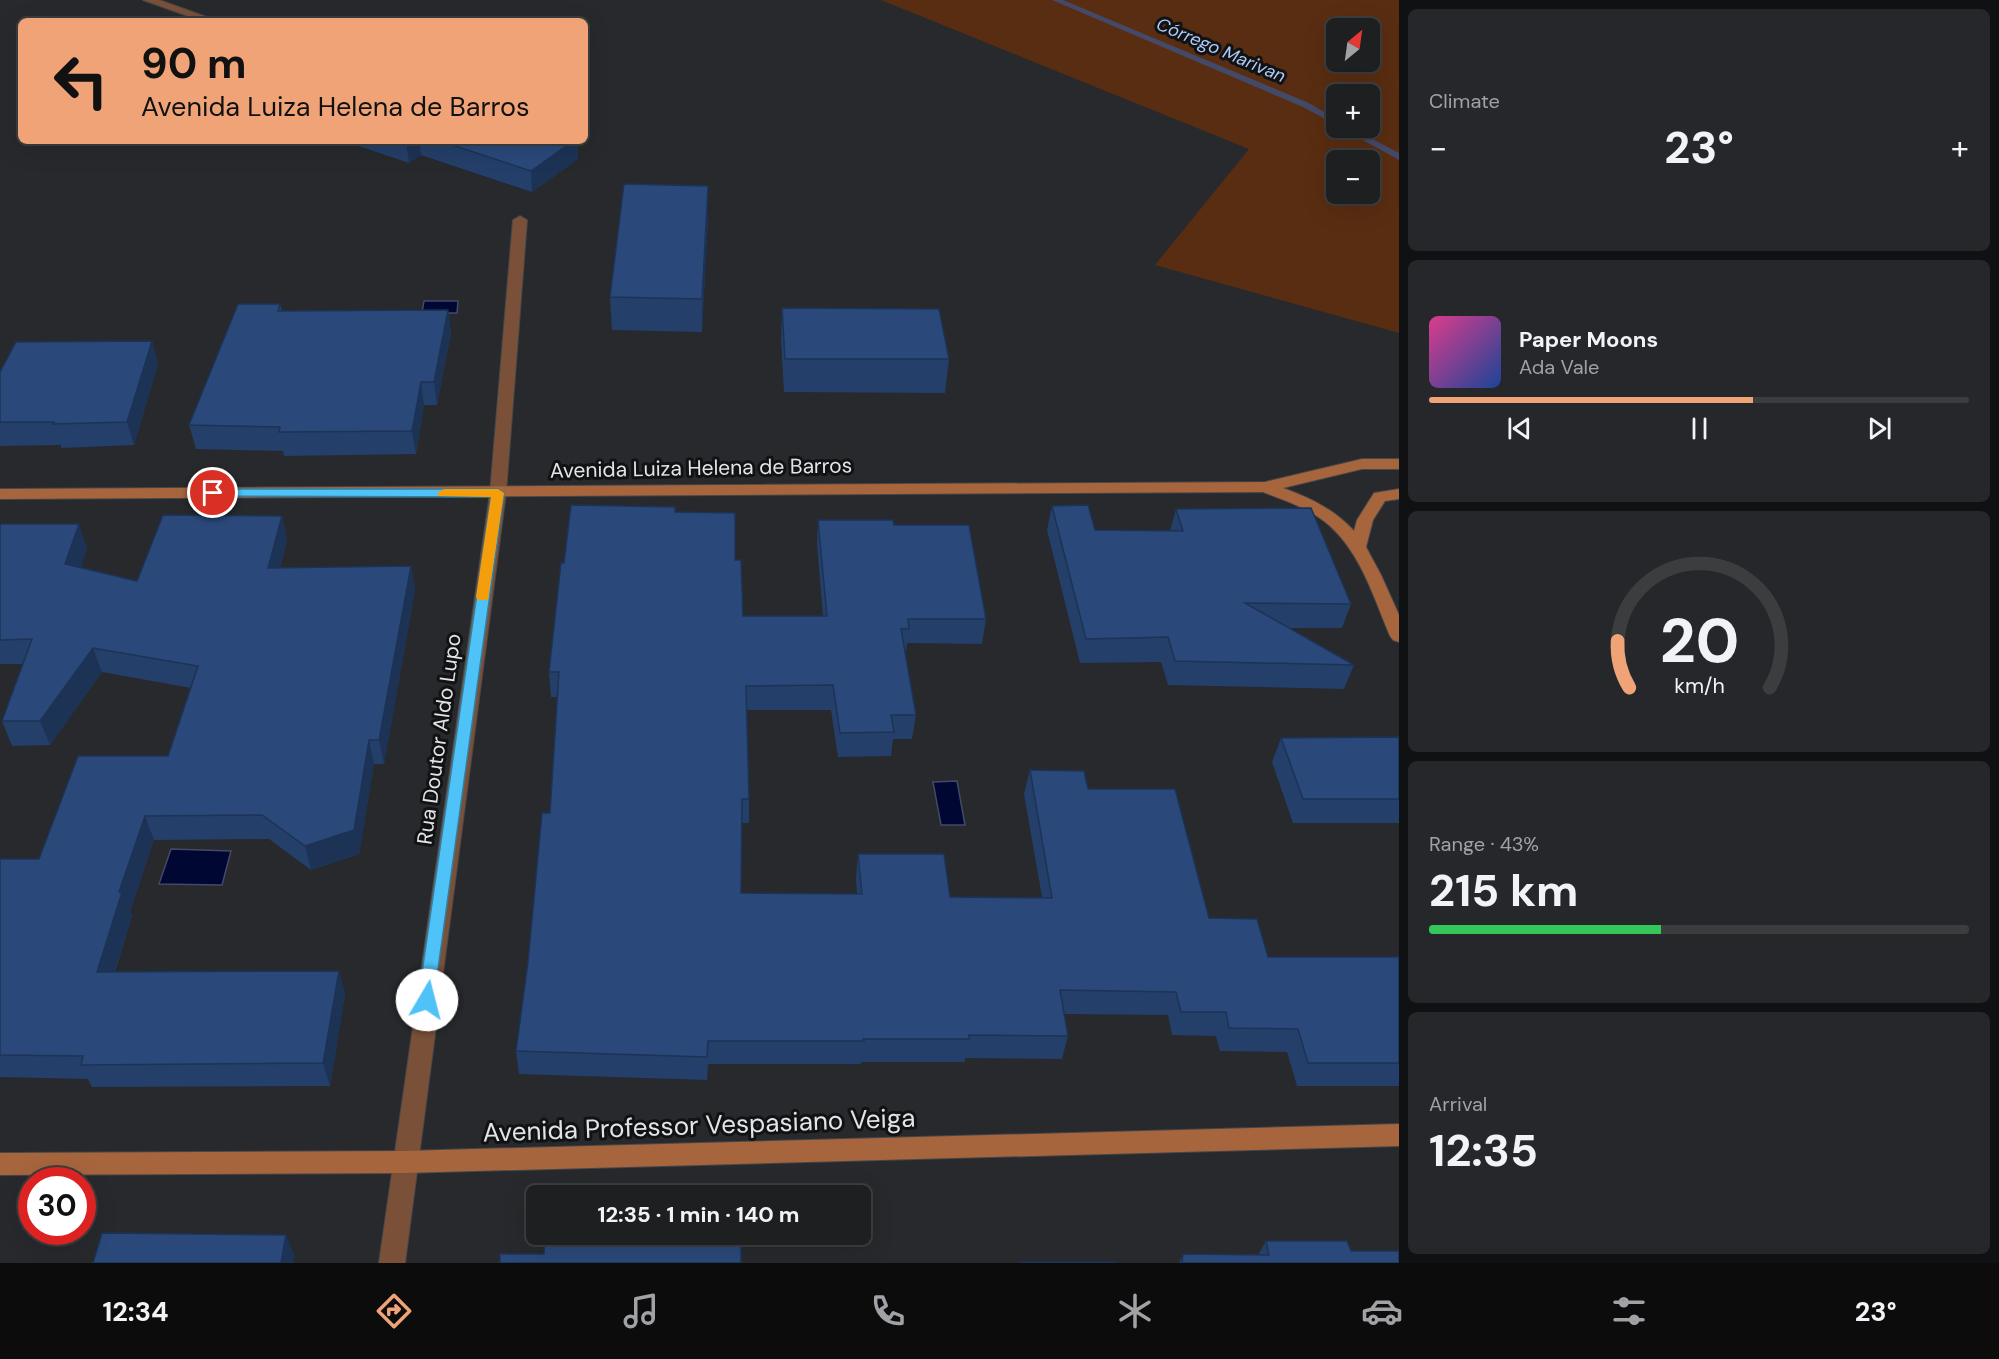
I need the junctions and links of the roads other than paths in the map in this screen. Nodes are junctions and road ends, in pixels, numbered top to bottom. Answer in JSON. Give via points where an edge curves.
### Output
{"nodes":[{"id":1,"x":148,"y":0,"type":"edge"},
{"id":2,"x":204,"y":18,"type":"edge"},
{"id":3,"x":520,"y":220,"type":"dead end"},
{"id":4,"x":1399,"y":464,"type":"edge"},
{"id":5,"x":1265,"y":487,"type":"junction"},
{"id":6,"x":498,"y":493,"type":"junction"},
{"id":7,"x":0,"y":494,"type":"edge"},
{"id":8,"x":1399,"y":494,"type":"edge"},
{"id":9,"x":1358,"y":546,"type":"junction"},
{"id":10,"x":1399,"y":636,"type":"edge"},
{"id":11,"x":1399,"y":1135,"type":"edge"},
{"id":12,"x":404,"y":1162,"type":"junction"},
{"id":13,"x":0,"y":1164,"type":"edge"},
{"id":14,"x":392,"y":1263,"type":"edge"}],
"edges":[{"from":1,"to":2,"type":"street"},
{"from":3,"to":6,"type":"street","name":"Rua Doutor Aldo Lupo"},
{"from":4,"to":5,"type":"street","name":"Avenida Luiza Helena de Barros","via":[[1362,464]]},
{"from":5,"to":6,"type":"street","name":"Avenida Luiza Helena de Barros"},
{"from":5,"to":9,"type":"street","via":[[1305,503],[1335,521]]},
{"from":6,"to":7,"type":"street","name":"Avenida Luiza Helena de Barros"},
{"from":6,"to":12,"type":"street","name":"Rua Doutor Aldo Lupo"},
{"from":8,"to":9,"type":"street","via":[[1380,497],[1365,520]]},
{"from":9,"to":10,"type":"street"},
{"from":11,"to":12,"type":"street","name":"Avenida Professor Vespasiano Veiga"},
{"from":12,"to":13,"type":"street","name":"Avenida Professor Vespasiano Veiga"},
{"from":12,"to":14,"type":"street","name":"Rua Doutor Aldo Lupo"}]}
